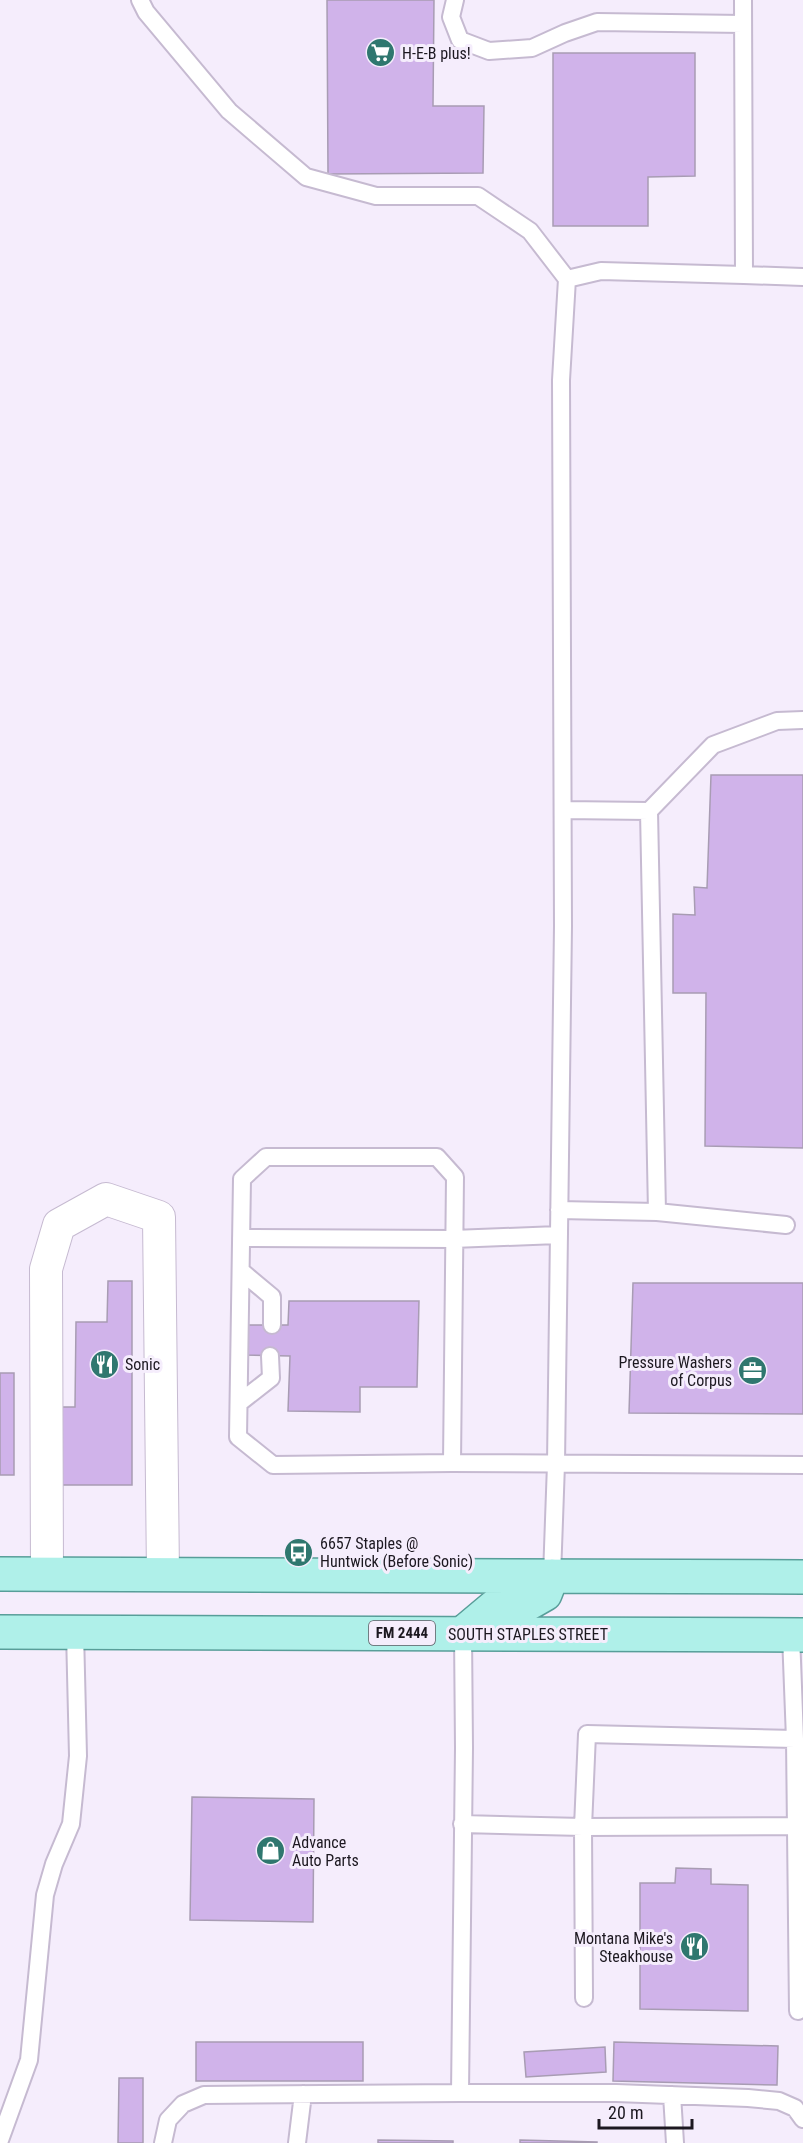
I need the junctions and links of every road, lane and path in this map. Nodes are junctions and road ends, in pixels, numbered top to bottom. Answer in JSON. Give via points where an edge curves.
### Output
{"nodes":[{"id":1,"x":140,"y":0,"type":"edge"},
{"id":2,"x":455,"y":0,"type":"edge"},
{"id":3,"x":743,"y":0,"type":"edge"},
{"id":4,"x":743,"y":24,"type":"junction"},
{"id":5,"x":744,"y":275,"type":"junction"},
{"id":6,"x":803,"y":277,"type":"edge"},
{"id":7,"x":567,"y":279,"type":"junction"},
{"id":8,"x":803,"y":720,"type":"edge"},
{"id":9,"x":563,"y":810,"type":"junction"},
{"id":10,"x":649,"y":811,"type":"junction"},
{"id":11,"x":559,"y":1210,"type":"junction"},
{"id":12,"x":657,"y":1212,"type":"junction"},
{"id":13,"x":786,"y":1226,"type":"dead end"},
{"id":14,"x":558,"y":1235,"type":"junction"},
{"id":15,"x":241,"y":1238,"type":"junction"},
{"id":16,"x":453,"y":1239,"type":"junction"},
{"id":17,"x":240,"y":1271,"type":"junction"},
{"id":18,"x":272,"y":1325,"type":"dead end"},
{"id":19,"x":270,"y":1356,"type":"dead end"},
{"id":20,"x":239,"y":1403,"type":"junction"},
{"id":21,"x":452,"y":1463,"type":"junction"},
{"id":22,"x":556,"y":1464,"type":"junction"},
{"id":23,"x":803,"y":1465,"type":"edge"},
{"id":24,"x":0,"y":1574,"type":"edge"},
{"id":25,"x":47,"y":1574,"type":"junction"},
{"id":26,"x":163,"y":1575,"type":"junction"},
{"id":27,"x":552,"y":1576,"type":"junction"},
{"id":28,"x":803,"y":1577,"type":"edge"},
{"id":29,"x":0,"y":1632,"type":"edge"},
{"id":30,"x":75,"y":1632,"type":"junction"},
{"id":31,"x":463,"y":1633,"type":"junction"},
{"id":32,"x":797,"y":1635,"type":"edge"},
{"id":33,"x":795,"y":1739,"type":"junction"},
{"id":34,"x":462,"y":1824,"type":"junction"},
{"id":35,"x":796,"y":1826,"type":"junction"},
{"id":36,"x":583,"y":1827,"type":"junction"},
{"id":37,"x":584,"y":1998,"type":"dead end"},
{"id":38,"x":798,"y":2011,"type":"dead end"},
{"id":39,"x":460,"y":2093,"type":"junction"},
{"id":40,"x":303,"y":2094,"type":"junction"},
{"id":41,"x":672,"y":2096,"type":"junction"},
{"id":42,"x":803,"y":2119,"type":"edge"},
{"id":43,"x":0,"y":2140,"type":"edge"},
{"id":44,"x":163,"y":2143,"type":"edge"},
{"id":45,"x":297,"y":2143,"type":"edge"},
{"id":46,"x":675,"y":2143,"type":"edge"}],
"edges":[{"from":1,"to":7,"type":"lane","via":[[228,111],[306,177],[376,196],[478,196],[530,231]]},
{"from":2,"to":4,"type":"lane","via":[[451,16],[460,40],[489,51],[532,48],[597,22]]},
{"from":3,"to":4,"type":"lane"},
{"from":4,"to":5,"type":"lane"},
{"from":5,"to":6,"type":"lane"},
{"from":5,"to":7,"type":"lane","via":[[601,271]]},
{"from":7,"to":9,"type":"lane","via":[[561,380]]},
{"from":8,"to":10,"type":"lane","via":[[777,721],[713,745]]},
{"from":9,"to":10,"type":"lane"},
{"from":9,"to":11,"type":"lane"},
{"from":10,"to":12,"type":"lane"},
{"from":11,"to":12,"type":"lane"},
{"from":11,"to":14,"type":"lane"},
{"from":12,"to":13,"type":"lane"},
{"from":14,"to":16,"type":"lane"},
{"from":14,"to":22,"type":"lane"},
{"from":15,"to":16,"type":"lane"},
{"from":15,"to":16,"type":"lane","via":[[242,1179],[266,1157],[437,1156],[455,1177]]},
{"from":15,"to":17,"type":"lane"},
{"from":16,"to":21,"type":"lane"},
{"from":17,"to":18,"type":"lane","via":[[272,1297]]},
{"from":17,"to":20,"type":"lane"},
{"from":19,"to":20,"type":"lane","via":[[271,1378]]},
{"from":20,"to":21,"type":"lane","via":[[238,1437],[273,1465]]},
{"from":21,"to":22,"type":"lane"},
{"from":22,"to":23,"type":"lane"},
{"from":22,"to":27,"type":"lane"},
{"from":24,"to":25,"type":"main road"},
{"from":25,"to":26,"type":"main road"},
{"from":25,"to":26,"type":"street","via":[[46,1269],[59,1225],[106,1199],[159,1217]]},
{"from":26,"to":27,"type":"main road"},
{"from":27,"to":28,"type":"main road"},
{"from":27,"to":31,"type":"main road","via":[[545,1594],[531,1602],[494,1607]]},
{"from":29,"to":30,"type":"main road","name":"SOUTH STAPLES STREET","number":"FM 2444"},
{"from":30,"to":31,"type":"main road","name":"SOUTH STAPLES STREET","number":"FM 2444"},
{"from":30,"to":43,"type":"lane","via":[[78,1756],[71,1824],[45,1894],[29,2060]]},
{"from":31,"to":32,"type":"main road","name":"SOUTH STAPLES STREET","number":"FM 2444"},
{"from":31,"to":34,"type":"lane"},
{"from":32,"to":33,"type":"lane"},
{"from":33,"to":35,"type":"lane"},
{"from":33,"to":36,"type":"lane","via":[[587,1734]]},
{"from":34,"to":36,"type":"lane"},
{"from":34,"to":39,"type":"lane"},
{"from":35,"to":36,"type":"lane"},
{"from":35,"to":38,"type":"lane"},
{"from":36,"to":37,"type":"lane"},
{"from":39,"to":40,"type":"lane"},
{"from":39,"to":41,"type":"lane"},
{"from":40,"to":44,"type":"lane","via":[[204,2095],[183,2104],[168,2120]]},
{"from":40,"to":45,"type":"lane"},
{"from":41,"to":42,"type":"lane","via":[[779,2101],[795,2108]]},
{"from":41,"to":46,"type":"lane"}]}
